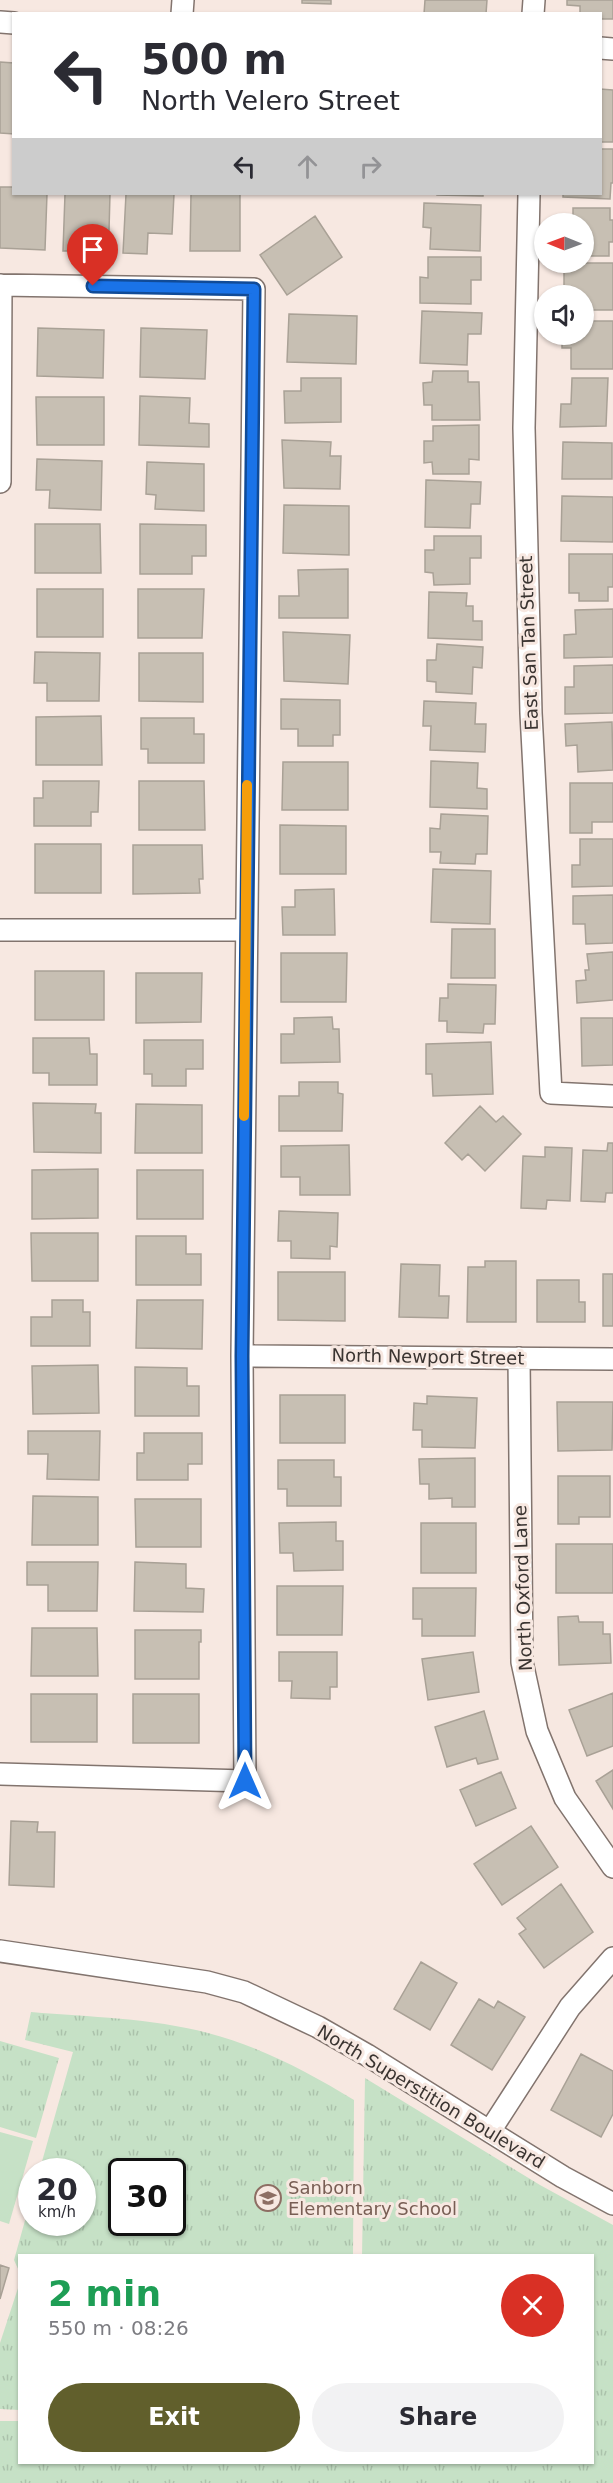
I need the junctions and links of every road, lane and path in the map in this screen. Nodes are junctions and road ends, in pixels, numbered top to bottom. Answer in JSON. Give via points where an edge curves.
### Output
{"nodes":[{"id":1,"x":529,"y":195,"type":"edge"},
{"id":2,"x":1,"y":285,"type":"edge"},
{"id":3,"x":0,"y":482,"type":"edge"},
{"id":4,"x":0,"y":930,"type":"edge"},
{"id":5,"x":245,"y":930,"type":"junction"},
{"id":6,"x":613,"y":1096,"type":"edge"},
{"id":7,"x":242,"y":1356,"type":"junction"},
{"id":8,"x":519,"y":1358,"type":"junction"},
{"id":9,"x":613,"y":1359,"type":"edge"},
{"id":10,"x":0,"y":1774,"type":"edge"},
{"id":11,"x":613,"y":1867,"type":"edge"},
{"id":12,"x":0,"y":1951,"type":"edge"},
{"id":13,"x":613,"y":1958,"type":"edge"},
{"id":14,"x":490,"y":2131,"type":"junction"},
{"id":15,"x":613,"y":2204,"type":"edge"}],
"edges":[{"from":1,"to":6,"type":"street","name":"East San Tan Street","via":[[524,428],[531,713],[550,1093]]},
{"from":2,"to":3,"type":"street"},
{"from":2,"to":5,"type":"street","via":[[254,289]]},
{"from":4,"to":5,"type":"street"},
{"from":5,"to":7,"type":"street"},
{"from":7,"to":8,"type":"street","name":"North Newport Street"},
{"from":7,"to":10,"type":"street","via":[[245,1781]]},
{"from":8,"to":9,"type":"street","name":"North Newport Street"},
{"from":8,"to":11,"type":"street","name":"North Oxford Lane","via":[[522,1662],[537,1731],[564,1798]]},
{"from":12,"to":14,"type":"street","name":"North Superstition Boulevard","via":[[207,1982],[244,1992],[318,2027]]},
{"from":13,"to":14,"type":"street","via":[[570,2007]]},
{"from":14,"to":15,"type":"street","name":"North Superstition Boulevard"}]}
